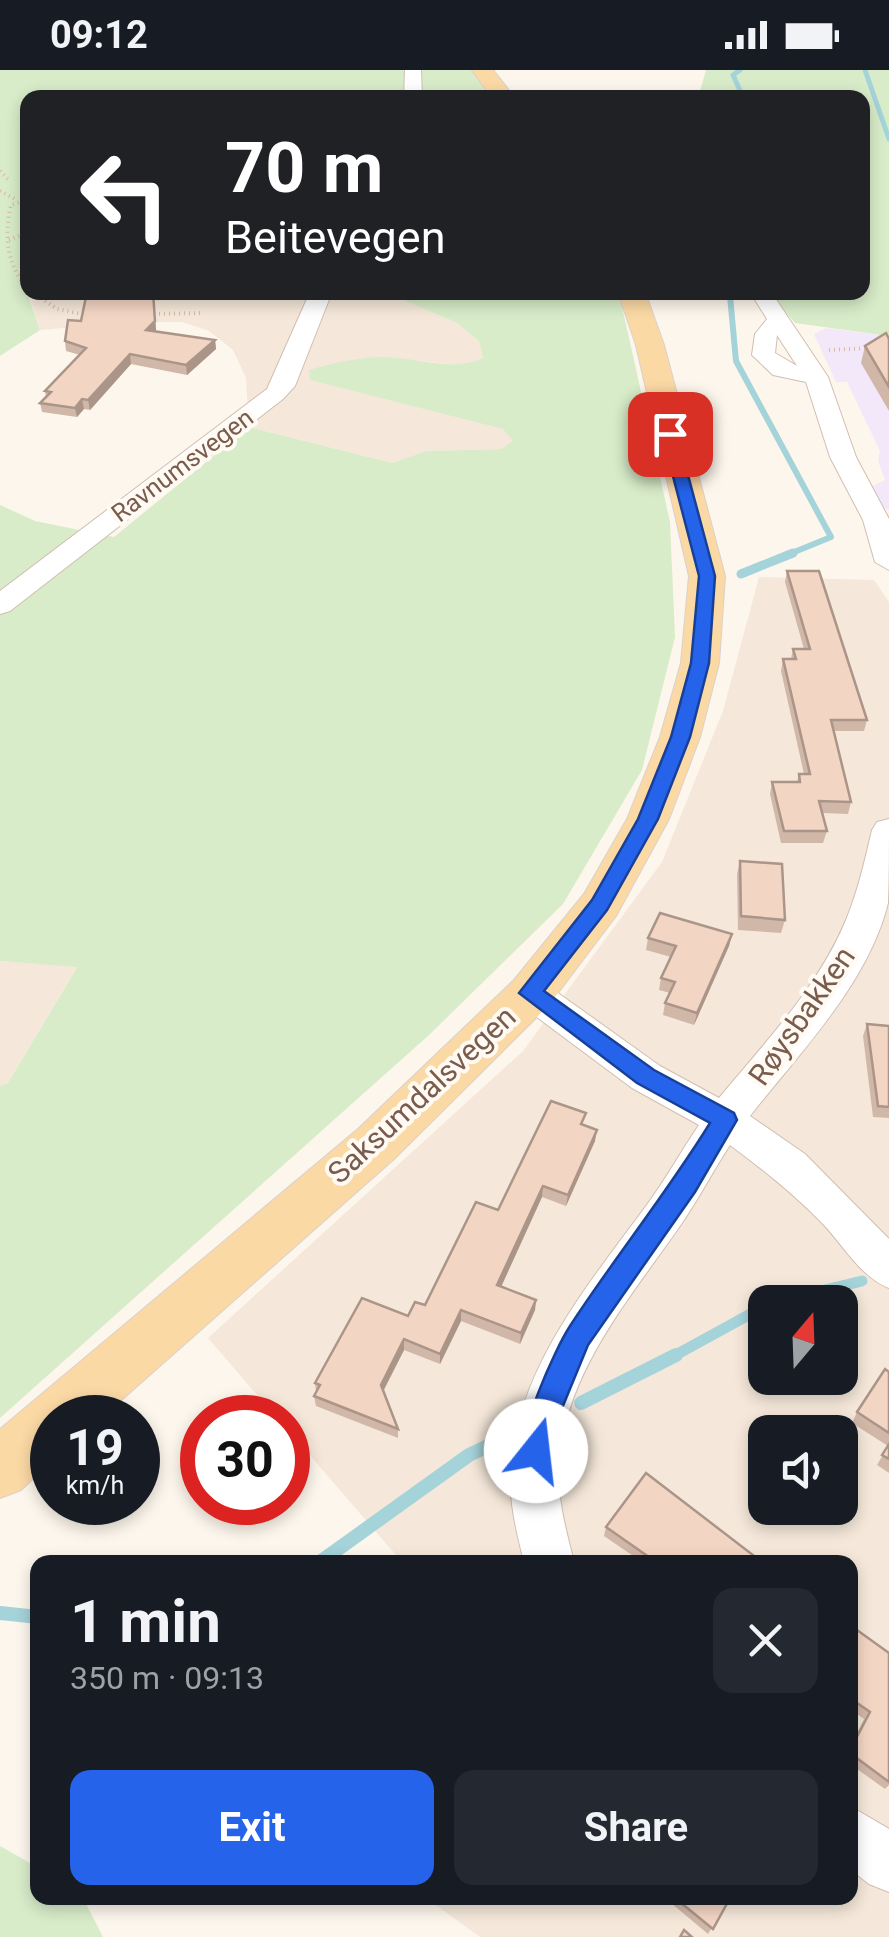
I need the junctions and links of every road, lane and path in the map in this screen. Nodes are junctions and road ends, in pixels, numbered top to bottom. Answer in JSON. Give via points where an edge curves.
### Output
{"nodes":[{"id":1,"x":482,"y":70,"type":"edge"},
{"id":2,"x":498,"y":90,"type":"edge"},
{"id":3,"x":0,"y":171,"type":"edge"},
{"id":4,"x":9,"y":180,"type":"dead end"},
{"id":5,"x":0,"y":191,"type":"edge"},
{"id":6,"x":18,"y":200,"type":"joint"},
{"id":7,"x":20,"y":235,"type":"edge"},
{"id":8,"x":9,"y":240,"type":"junction"},
{"id":9,"x":20,"y":279,"type":"edge"},
{"id":10,"x":44,"y":300,"type":"edge"},
{"id":11,"x":318,"y":300,"type":"edge"},
{"id":12,"x":634,"y":300,"type":"edge"},
{"id":13,"x":766,"y":300,"type":"edge"},
{"id":14,"x":146,"y":314,"type":"edge"},
{"id":15,"x":203,"y":314,"type":"dead end"},
{"id":16,"x":102,"y":315,"type":"edge"},
{"id":17,"x":779,"y":318,"type":"junction"},
{"id":18,"x":876,"y":348,"type":"edge"},
{"id":19,"x":803,"y":353,"type":"junction"},
{"id":20,"x":816,"y":377,"type":"junction"},
{"id":21,"x":882,"y":521,"type":"edge"},
{"id":22,"x":889,"y":562,"type":"edge"},
{"id":23,"x":0,"y":605,"type":"edge"},
{"id":24,"x":889,"y":830,"type":"edge"},
{"id":25,"x":530,"y":993,"type":"junction"},
{"id":26,"x":725,"y":1120,"type":"junction"},
{"id":27,"x":889,"y":1269,"type":"edge"},
{"id":28,"x":84,"y":1395,"type":"edge"},
{"id":29,"x":30,"y":1442,"type":"edge"},
{"id":30,"x":0,"y":1469,"type":"edge"},
{"id":31,"x":546,"y":1555,"type":"edge"},
{"id":32,"x":858,"y":1840,"type":"edge"},
{"id":33,"x":889,"y":1864,"type":"edge"}],
"edges":[{"from":1,"to":2,"type":"main road"},
{"from":3,"to":4,"type":"path"},
{"from":5,"to":6,"type":"path"},
{"from":6,"to":8,"type":"path","via":[[8,215]]},
{"from":7,"to":8,"type":"path"},
{"from":8,"to":9,"type":"path","via":[[12,270]]},
{"from":10,"to":16,"type":"path","via":[[57,309]]},
{"from":11,"to":23,"type":"street","name":"Ravnumsvegen","via":[[275,394]]},
{"from":12,"to":25,"type":"main road","name":"Saksumdalsvegen","via":[[707,576],[700,663],[648,819],[600,905]]},
{"from":13,"to":17,"type":"street"},
{"from":14,"to":15,"type":"path"},
{"from":17,"to":19,"type":"street"},
{"from":17,"to":20,"type":"street","via":[[766,334],[763,355],[781,370]]},
{"from":18,"to":19,"type":"path"},
{"from":19,"to":20,"type":"street"},
{"from":20,"to":21,"type":"street","via":[[843,457]]},
{"from":21,"to":22,"type":"street"},
{"from":24,"to":26,"type":"street","name":"Røysbakken","via":[[859,934],[788,1044]]},
{"from":25,"to":26,"type":"street","via":[[646,1077]]},
{"from":25,"to":28,"type":"main road","name":"Saksumdalsvegen","via":[[376,1144]]},
{"from":26,"to":27,"type":"street","via":[[790,1166]]},
{"from":26,"to":31,"type":"street","name":"Røysbakken","via":[[578,1337],[544,1418],[531,1488]]},
{"from":29,"to":30,"type":"main road","name":"Saksumdalsvegen"},
{"from":32,"to":33,"type":"street"}]}
